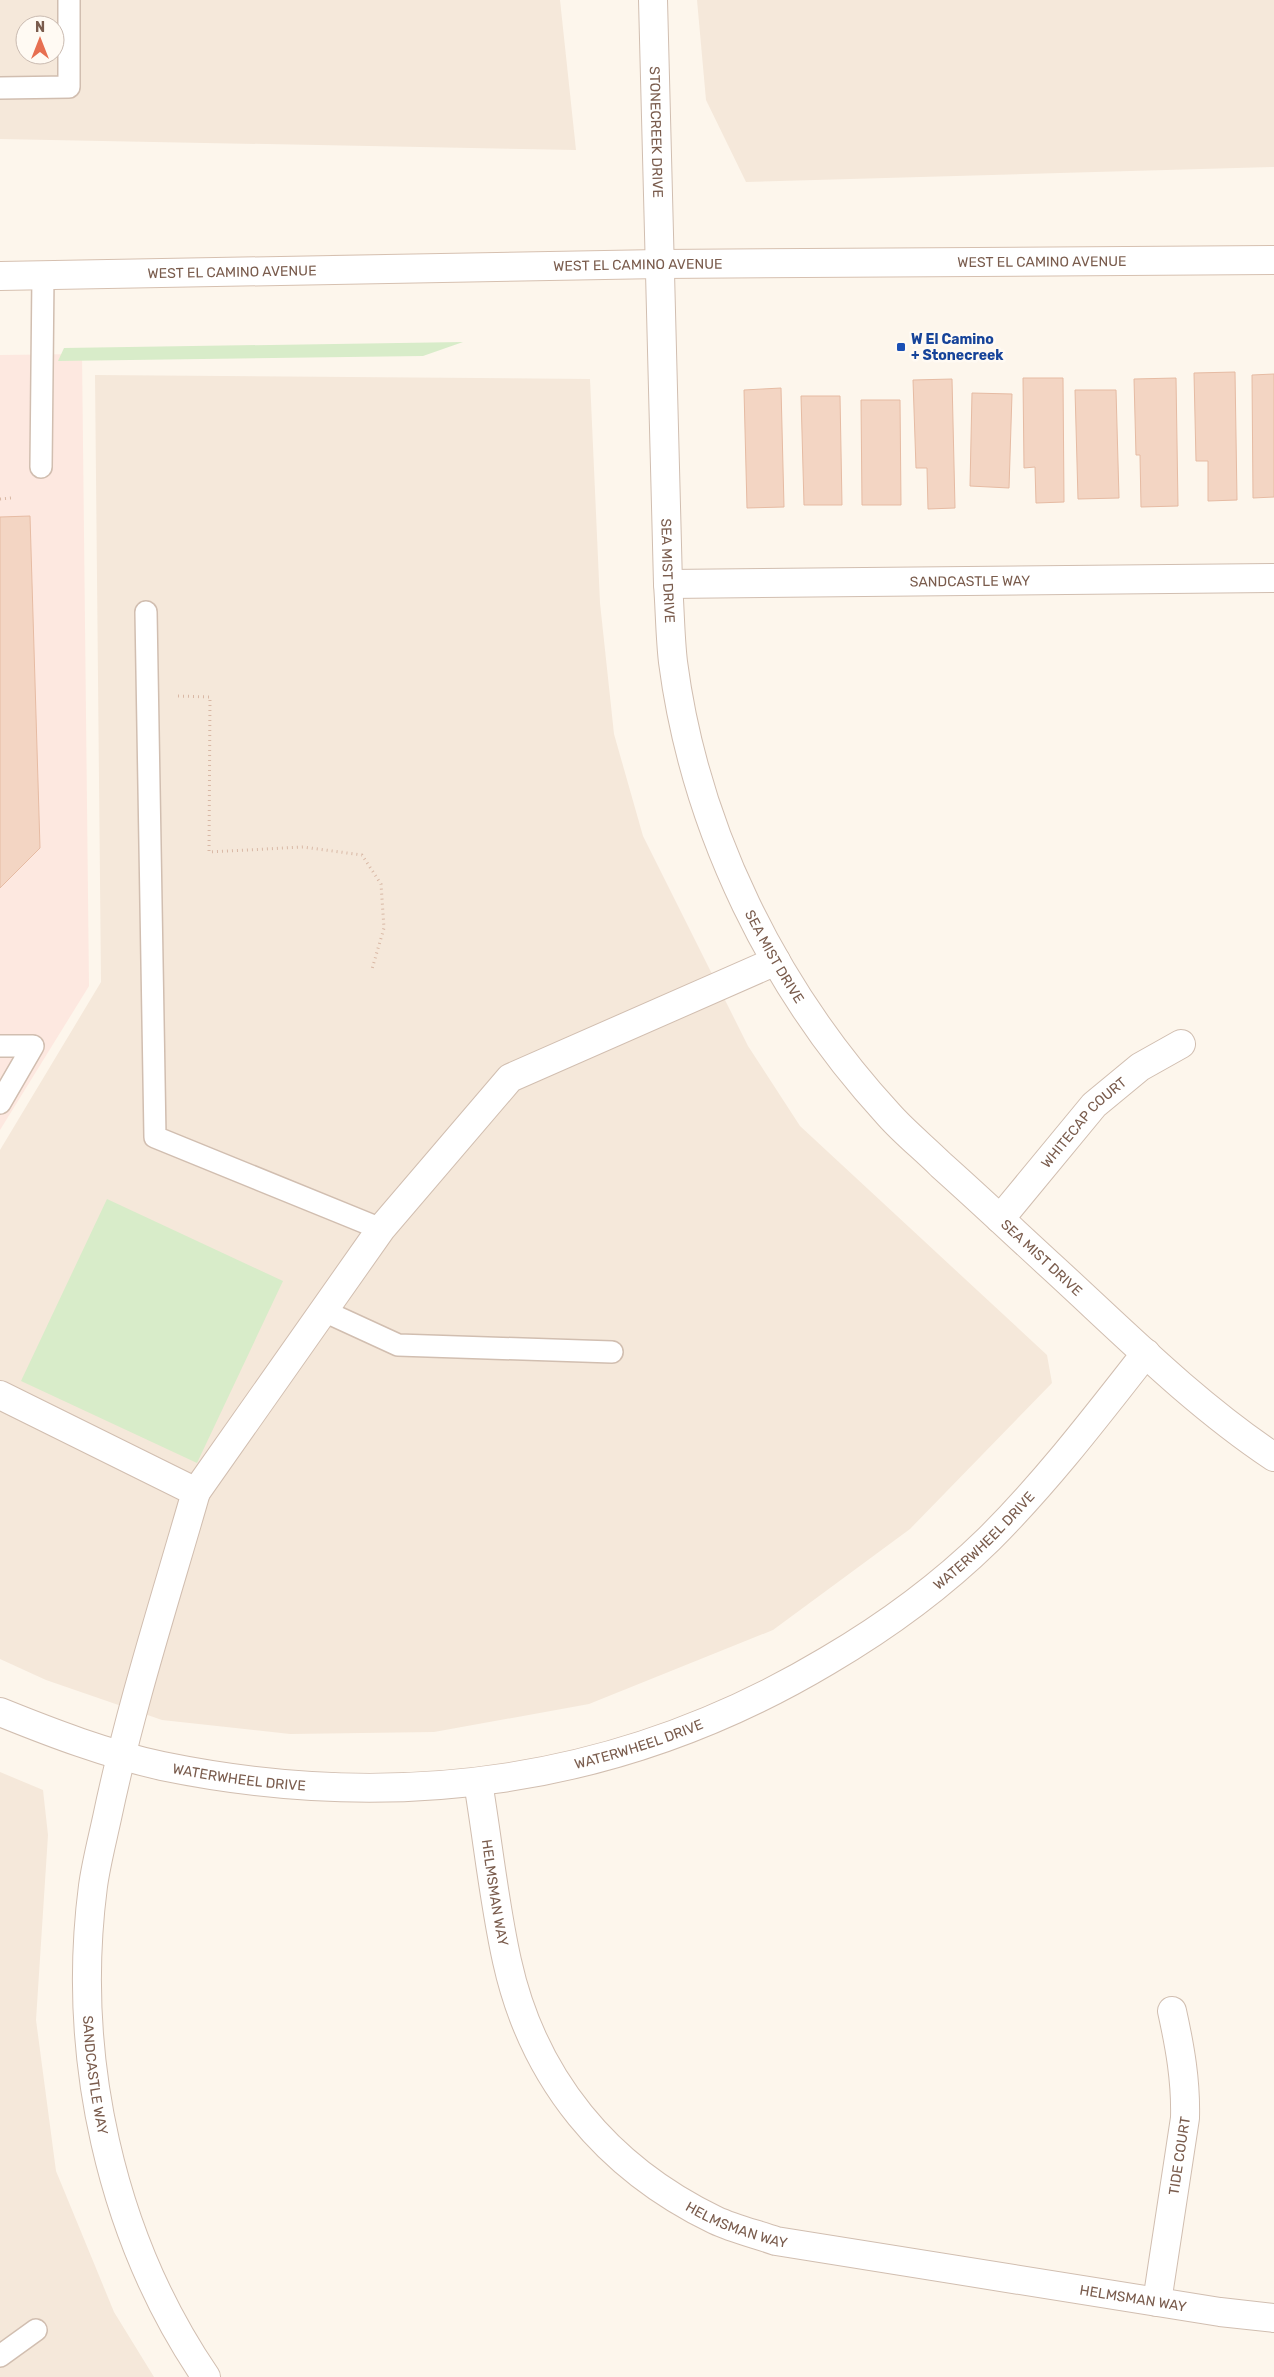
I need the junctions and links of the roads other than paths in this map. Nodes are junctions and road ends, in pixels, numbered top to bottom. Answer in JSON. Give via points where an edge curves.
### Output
{"nodes":[{"id":1,"x":69,"y":0,"type":"edge"},
{"id":2,"x":653,"y":0,"type":"edge"},
{"id":3,"x":0,"y":88,"type":"edge"},
{"id":4,"x":1274,"y":260,"type":"edge"},
{"id":5,"x":660,"y":264,"type":"junction"},
{"id":6,"x":43,"y":275,"type":"junction"},
{"id":7,"x":0,"y":276,"type":"edge"},
{"id":8,"x":41,"y":467,"type":"dead end"},
{"id":9,"x":1274,"y":578,"type":"edge"},
{"id":10,"x":668,"y":584,"type":"junction"},
{"id":11,"x":146,"y":612,"type":"dead end"},
{"id":12,"x":776,"y":961,"type":"junction"},
{"id":13,"x":1181,"y":1044,"type":"dead end"},
{"id":14,"x":0,"y":1046,"type":"edge"},
{"id":15,"x":0,"y":1103,"type":"edge"},
{"id":16,"x":1000,"y":1219,"type":"junction"},
{"id":17,"x":381,"y":1229,"type":"junction"},
{"id":18,"x":324,"y":1311,"type":"junction"},
{"id":19,"x":612,"y":1352,"type":"dead end"},
{"id":20,"x":1146,"y":1353,"type":"junction"},
{"id":21,"x":0,"y":1395,"type":"edge"},
{"id":22,"x":1274,"y":1457,"type":"edge"},
{"id":23,"x":196,"y":1492,"type":"junction"},
{"id":24,"x":0,"y":1712,"type":"edge"},
{"id":25,"x":120,"y":1755,"type":"junction"},
{"id":26,"x":478,"y":1782,"type":"junction"},
{"id":27,"x":1172,"y":2011,"type":"dead end"},
{"id":28,"x":1157,"y":2302,"type":"junction"},
{"id":29,"x":1274,"y":2318,"type":"edge"},
{"id":30,"x":36,"y":2330,"type":"dead end"},
{"id":31,"x":0,"y":2356,"type":"edge"},
{"id":32,"x":206,"y":2377,"type":"edge"}],
"edges":[{"from":1,"to":3,"type":"lane","via":[[68,87]]},
{"from":2,"to":5,"type":"street","name":"STONECREEK DRIVE"},
{"from":4,"to":5,"type":"street","name":"WEST EL CAMINO AVENUE"},
{"from":5,"to":6,"type":"street","name":"WEST EL CAMINO AVENUE"},
{"from":5,"to":10,"type":"street","name":"SEA MIST DRIVE"},
{"from":6,"to":7,"type":"street","name":"WEST EL CAMINO AVENUE"},
{"from":6,"to":8,"type":"lane"},
{"from":9,"to":10,"type":"street","name":"SANDCASTLE WAY"},
{"from":10,"to":12,"type":"street","name":"SEA MIST DRIVE","via":[[674,662],[692,755],[713,827],[746,906]]},
{"from":11,"to":17,"type":"lane","via":[[155,1137]]},
{"from":12,"to":16,"type":"street","name":"SEA MIST DRIVE","via":[[835,1052],[890,1117]]},
{"from":12,"to":17,"type":"street","name":"SANDCASTLE WAY","via":[[510,1078]]},
{"from":13,"to":16,"type":"street","name":"WHITECAP COURT","via":[[1140,1067],[1094,1105]]},
{"from":14,"to":15,"type":"lane","via":[[34,1046]]},
{"from":16,"to":20,"type":"street","name":"SEA MIST DRIVE"},
{"from":17,"to":18,"type":"street","name":"SANDCASTLE WAY"},
{"from":18,"to":19,"type":"lane","via":[[398,1345]]},
{"from":18,"to":23,"type":"street","name":"SANDCASTLE WAY"},
{"from":20,"to":22,"type":"street","name":"SEA MIST DRIVE","via":[[1193,1395]]},
{"from":20,"to":26,"type":"street","name":"WATERWHEEL DRIVE","via":[[1052,1471],[988,1540],[866,1638],[785,1686],[640,1748],[548,1771]]},
{"from":21,"to":23,"type":"street"},
{"from":23,"to":25,"type":"street","name":"SANDCASTLE WAY"},
{"from":24,"to":25,"type":"street","name":"WATERWHEEL DRIVE"},
{"from":25,"to":26,"type":"street","name":"WATERWHEEL DRIVE","via":[[252,1782],[315,1788],[409,1788]]},
{"from":25,"to":32,"type":"street","name":"SANDCASTLE WAY","via":[[93,1885],[87,1997],[92,2072],[106,2147],[127,2218],[155,2288]]},
{"from":26,"to":28,"type":"street","name":"HELMSMAN WAY","via":[[507,1962],[525,2022],[553,2078],[571,2105],[612,2151],[662,2191],[716,2220],[776,2241]]},
{"from":27,"to":28,"type":"street","name":"TIDE COURT","via":[[1182,2057],[1186,2118]]},
{"from":28,"to":29,"type":"street","name":"HELMSMAN WAY"},
{"from":30,"to":31,"type":"lane"}]}
